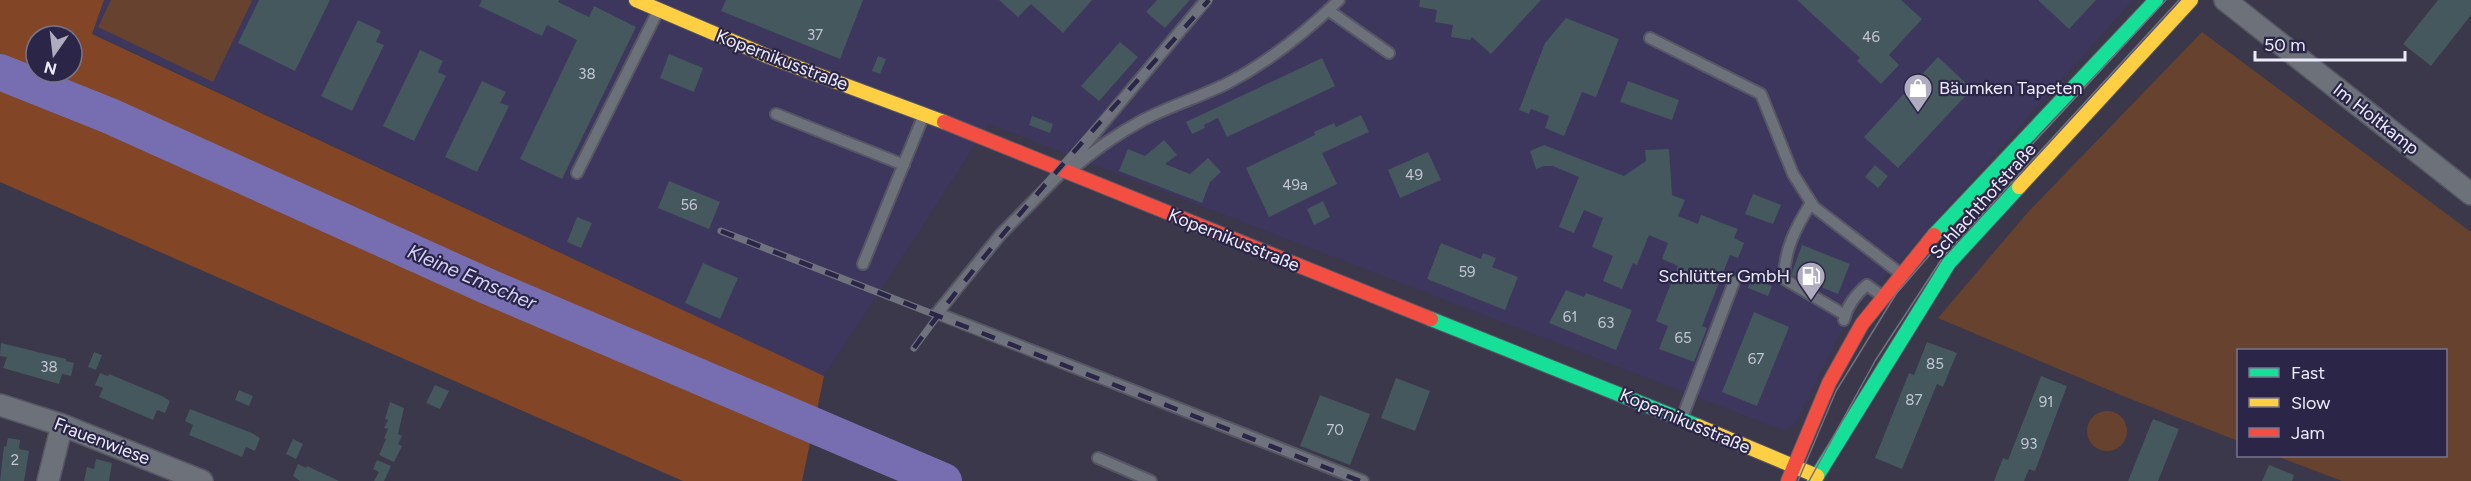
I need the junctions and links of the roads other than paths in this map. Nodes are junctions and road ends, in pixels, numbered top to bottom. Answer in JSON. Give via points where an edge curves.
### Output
{"nodes":[{"id":1,"x":636,"y":0,"type":"edge"},
{"id":2,"x":1206,"y":0,"type":"edge"},
{"id":3,"x":1338,"y":0,"type":"edge"},
{"id":4,"x":2156,"y":0,"type":"edge"},
{"id":5,"x":2192,"y":0,"type":"edge"},
{"id":6,"x":2225,"y":0,"type":"edge"},
{"id":7,"x":658,"y":10,"type":"junction"},
{"id":8,"x":1328,"y":10,"type":"junction"},
{"id":9,"x":1650,"y":38,"type":"dead end"},
{"id":10,"x":1389,"y":53,"type":"dead end"},
{"id":11,"x":776,"y":114,"type":"dead end"},
{"id":12,"x":924,"y":115,"type":"junction"},
{"id":13,"x":904,"y":165,"type":"junction"},
{"id":14,"x":1066,"y":171,"type":"junction"},
{"id":15,"x":578,"y":173,"type":"dead end"},
{"id":16,"x":2468,"y":185,"type":"edge"},
{"id":17,"x":1811,"y":203,"type":"junction"},
{"id":18,"x":863,"y":264,"type":"dead end"},
{"id":19,"x":1901,"y":274,"type":"junction"},
{"id":20,"x":1734,"y":282,"type":"dead end"},
{"id":21,"x":1883,"y":297,"type":"junction"},
{"id":22,"x":1845,"y":315,"type":"junction"},
{"id":23,"x":1855,"y":335,"type":"junction"},
{"id":24,"x":0,"y":405,"type":"edge"},
{"id":25,"x":1682,"y":419,"type":"junction"},
{"id":26,"x":62,"y":425,"type":"junction"},
{"id":27,"x":1098,"y":458,"type":"dead end"},
{"id":28,"x":1794,"y":467,"type":"junction"},
{"id":29,"x":1820,"y":479,"type":"edge"},
{"id":30,"x":48,"y":481,"type":"edge"},
{"id":31,"x":202,"y":481,"type":"edge"},
{"id":32,"x":1151,"y":481,"type":"edge"},
{"id":33,"x":1363,"y":481,"type":"edge"},
{"id":34,"x":1788,"y":481,"type":"edge"}],
"edges":[{"from":1,"to":7,"type":"street","name":"Kopernikusstraße"},
{"from":2,"to":14,"type":"lane"},
{"from":3,"to":8,"type":"lane"},
{"from":4,"to":19,"type":"street","name":"Schlachthofstraße"},
{"from":5,"to":29,"type":"street","name":"Schlachthofstraße","via":[[1949,263]]},
{"from":6,"to":16,"type":"street","name":"Im Holtkamp"},
{"from":7,"to":12,"type":"street","name":"Kopernikusstraße"},
{"from":7,"to":15,"type":"lane"},
{"from":8,"to":10,"type":"lane"},
{"from":8,"to":14,"type":"lane","via":[[1257,66],[1143,120]]},
{"from":9,"to":17,"type":"lane","via":[[1761,94],[1793,174]]},
{"from":11,"to":13,"type":"lane"},
{"from":12,"to":13,"type":"lane"},
{"from":12,"to":14,"type":"street","name":"Kopernikusstraße"},
{"from":13,"to":18,"type":"lane"},
{"from":14,"to":25,"type":"street","name":"Kopernikusstraße"},
{"from":14,"to":33,"type":"lane","via":[[1001,234],[937,313]]},
{"from":17,"to":19,"type":"lane"},
{"from":17,"to":22,"type":"lane","via":[[1794,229],[1784,279]]},
{"from":19,"to":21,"type":"street","name":"Schlachthofstraße"},
{"from":20,"to":25,"type":"lane"},
{"from":21,"to":22,"type":"lane","via":[[1867,285],[1856,294]]},
{"from":21,"to":23,"type":"street","name":"Schlachthofstraße"},
{"from":22,"to":23,"type":"lane","via":[[1844,320]]},
{"from":23,"to":28,"type":"street","name":"Schlachthofstraße","via":[[1829,383]]},
{"from":24,"to":26,"type":"street","name":"Frauenwiese"},
{"from":25,"to":28,"type":"street","name":"Kopernikusstraße"},
{"from":26,"to":30,"type":"street"},
{"from":26,"to":31,"type":"street","name":"Frauenwiese"},
{"from":27,"to":32,"type":"lane"},
{"from":28,"to":29,"type":"street","name":"Kopernikusstraße"},
{"from":28,"to":34,"type":"street","name":"Schlachthofstraße"}]}
